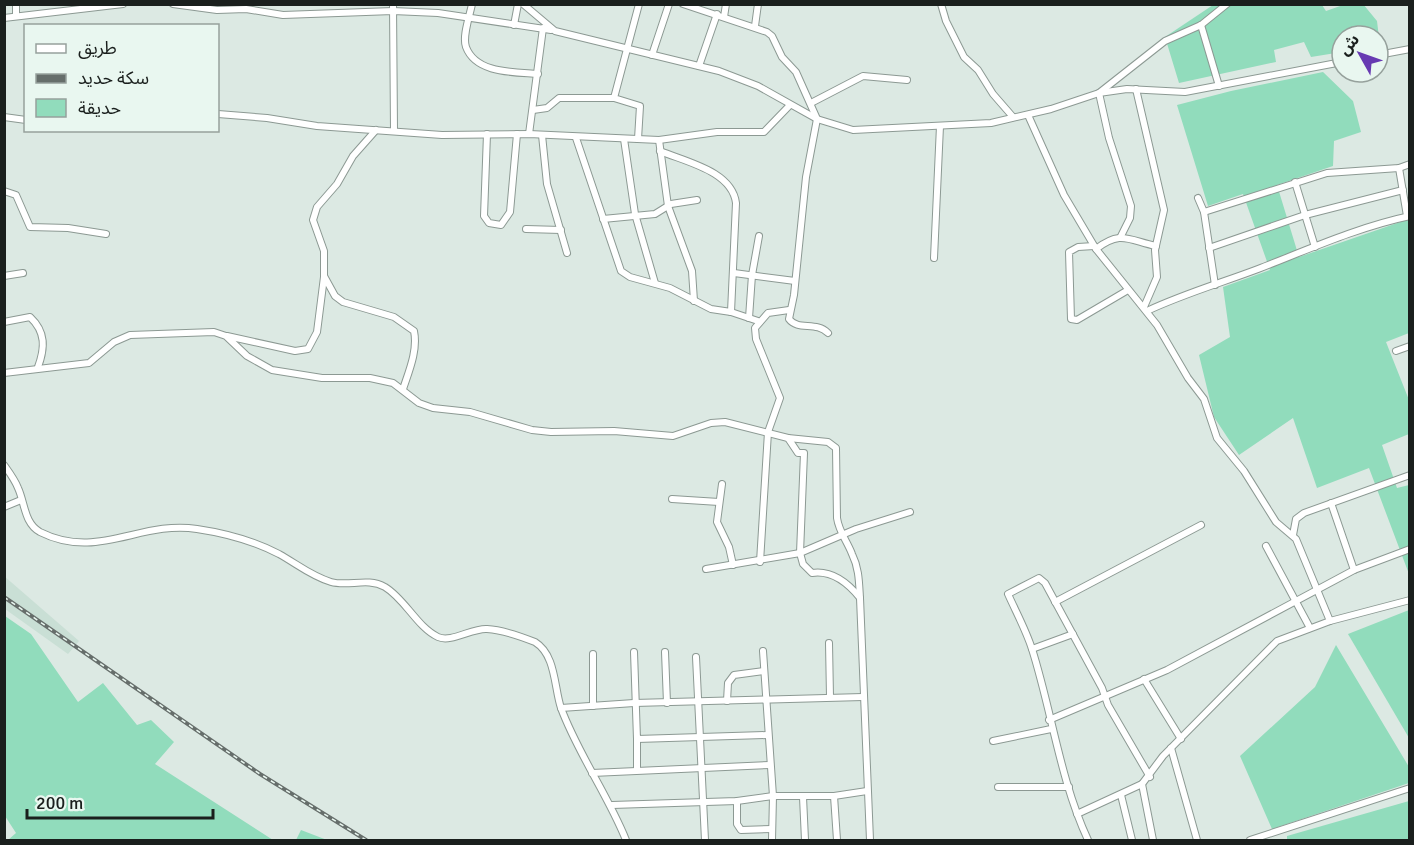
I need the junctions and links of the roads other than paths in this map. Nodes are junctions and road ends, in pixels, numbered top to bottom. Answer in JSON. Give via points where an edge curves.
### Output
{"nodes":[{"id":1,"x":16,"y":4,"type":"edge"},
{"id":2,"x":123,"y":4,"type":"edge"},
{"id":3,"x":173,"y":4,"type":"edge"},
{"id":4,"x":472,"y":4,"type":"edge"},
{"id":5,"x":518,"y":4,"type":"edge"},
{"id":6,"x":523,"y":4,"type":"edge"},
{"id":7,"x":639,"y":4,"type":"edge"},
{"id":8,"x":669,"y":4,"type":"edge"},
{"id":9,"x":683,"y":4,"type":"edge"},
{"id":10,"x":726,"y":4,"type":"edge"},
{"id":11,"x":758,"y":4,"type":"edge"},
{"id":12,"x":941,"y":4,"type":"edge"},
{"id":13,"x":1227,"y":4,"type":"edge"},
{"id":14,"x":698,"y":7,"type":"edge"},
{"id":15,"x":64,"y":8,"type":"edge"},
{"id":16,"x":393,"y":8,"type":"edge"},
{"id":17,"x":16,"y":15,"type":"junction"},
{"id":18,"x":720,"y":15,"type":"junction"},
{"id":19,"x":4,"y":18,"type":"edge"},
{"id":20,"x":469,"y":19,"type":"junction"},
{"id":21,"x":514,"y":25,"type":"junction"},
{"id":22,"x":1201,"y":25,"type":"junction"},
{"id":23,"x":543,"y":26,"type":"junction"},
{"id":24,"x":755,"y":26,"type":"junction"},
{"id":25,"x":627,"y":48,"type":"junction"},
{"id":26,"x":1410,"y":49,"type":"edge"},
{"id":27,"x":1390,"y":53,"type":"edge"},
{"id":28,"x":651,"y":55,"type":"junction"},
{"id":29,"x":1330,"y":64,"type":"edge"},
{"id":30,"x":699,"y":66,"type":"junction"},
{"id":31,"x":538,"y":74,"type":"junction"},
{"id":32,"x":907,"y":80,"type":"dead end"},
{"id":33,"x":1219,"y":86,"type":"junction"},
{"id":34,"x":1136,"y":89,"type":"junction"},
{"id":35,"x":1099,"y":93,"type":"junction"},
{"id":36,"x":614,"y":98,"type":"junction"},
{"id":37,"x":811,"y":103,"type":"junction"},
{"id":38,"x":790,"y":105,"type":"junction"},
{"id":39,"x":533,"y":110,"type":"junction"},
{"id":40,"x":219,"y":114,"type":"edge"},
{"id":41,"x":1028,"y":115,"type":"junction"},
{"id":42,"x":4,"y":117,"type":"edge"},
{"id":43,"x":1013,"y":117,"type":"junction"},
{"id":44,"x":817,"y":119,"type":"junction"},
{"id":45,"x":24,"y":120,"type":"edge"},
{"id":46,"x":940,"y":126,"type":"junction"},
{"id":47,"x":376,"y":130,"type":"junction"},
{"id":48,"x":394,"y":131,"type":"junction"},
{"id":49,"x":487,"y":134,"type":"junction"},
{"id":50,"x":517,"y":134,"type":"junction"},
{"id":51,"x":529,"y":134,"type":"junction"},
{"id":52,"x":542,"y":135,"type":"junction"},
{"id":53,"x":576,"y":138,"type":"junction"},
{"id":54,"x":624,"y":139,"type":"junction"},
{"id":55,"x":638,"y":139,"type":"junction"},
{"id":56,"x":659,"y":140,"type":"junction"},
{"id":57,"x":660,"y":152,"type":"junction"},
{"id":58,"x":1410,"y":164,"type":"edge"},
{"id":59,"x":1399,"y":168,"type":"junction"},
{"id":60,"x":1295,"y":182,"type":"junction"},
{"id":61,"x":1402,"y":190,"type":"junction"},
{"id":62,"x":4,"y":191,"type":"edge"},
{"id":63,"x":1198,"y":198,"type":"dead end"},
{"id":64,"x":697,"y":200,"type":"dead end"},
{"id":65,"x":668,"y":206,"type":"junction"},
{"id":66,"x":1204,"y":213,"type":"junction"},
{"id":67,"x":635,"y":214,"type":"junction"},
{"id":68,"x":1305,"y":215,"type":"junction"},
{"id":69,"x":1408,"y":216,"type":"edge"},
{"id":70,"x":603,"y":219,"type":"junction"},
{"id":71,"x":526,"y":229,"type":"dead end"},
{"id":72,"x":561,"y":230,"type":"junction"},
{"id":73,"x":106,"y":234,"type":"dead end"},
{"id":74,"x":759,"y":236,"type":"dead end"},
{"id":75,"x":1121,"y":236,"type":"junction"},
{"id":76,"x":1156,"y":246,"type":"junction"},
{"id":77,"x":1315,"y":247,"type":"junction"},
{"id":78,"x":1095,"y":248,"type":"junction"},
{"id":79,"x":1209,"y":248,"type":"junction"},
{"id":80,"x":567,"y":253,"type":"dead end"},
{"id":81,"x":934,"y":258,"type":"dead end"},
{"id":82,"x":23,"y":273,"type":"dead end"},
{"id":83,"x":734,"y":273,"type":"junction"},
{"id":84,"x":752,"y":275,"type":"junction"},
{"id":85,"x":4,"y":276,"type":"edge"},
{"id":86,"x":324,"y":276,"type":"junction"},
{"id":87,"x":795,"y":281,"type":"junction"},
{"id":88,"x":655,"y":283,"type":"junction"},
{"id":89,"x":1215,"y":285,"type":"junction"},
{"id":90,"x":1128,"y":290,"type":"junction"},
{"id":91,"x":694,"y":301,"type":"junction"},
{"id":92,"x":1145,"y":309,"type":"junction"},
{"id":93,"x":789,"y":310,"type":"junction"},
{"id":94,"x":731,"y":312,"type":"junction"},
{"id":95,"x":749,"y":318,"type":"junction"},
{"id":96,"x":758,"y":321,"type":"junction"},
{"id":97,"x":4,"y":322,"type":"edge"},
{"id":98,"x":828,"y":333,"type":"dead end"},
{"id":99,"x":226,"y":336,"type":"junction"},
{"id":100,"x":1410,"y":346,"type":"edge"},
{"id":101,"x":1396,"y":351,"type":"dead end"},
{"id":102,"x":38,"y":367,"type":"junction"},
{"id":103,"x":4,"y":373,"type":"edge"},
{"id":104,"x":403,"y":389,"type":"junction"},
{"id":105,"x":768,"y":432,"type":"junction"},
{"id":106,"x":788,"y":438,"type":"junction"},
{"id":107,"x":4,"y":465,"type":"edge"},
{"id":108,"x":1410,"y":476,"type":"edge"},
{"id":109,"x":722,"y":484,"type":"dead end"},
{"id":110,"x":672,"y":499,"type":"dead end"},
{"id":111,"x":21,"y":500,"type":"junction"},
{"id":112,"x":719,"y":502,"type":"junction"},
{"id":113,"x":1330,"y":503,"type":"junction"},
{"id":114,"x":4,"y":507,"type":"edge"},
{"id":115,"x":910,"y":512,"type":"dead end"},
{"id":116,"x":1201,"y":525,"type":"dead end"},
{"id":117,"x":1293,"y":535,"type":"junction"},
{"id":118,"x":842,"y":537,"type":"junction"},
{"id":119,"x":1266,"y":546,"type":"dead end"},
{"id":120,"x":1410,"y":549,"type":"edge"},
{"id":121,"x":800,"y":554,"type":"junction"},
{"id":122,"x":760,"y":562,"type":"junction"},
{"id":123,"x":733,"y":565,"type":"junction"},
{"id":124,"x":706,"y":569,"type":"dead end"},
{"id":125,"x":1354,"y":570,"type":"junction"},
{"id":126,"x":1316,"y":588,"type":"junction"},
{"id":127,"x":860,"y":598,"type":"junction"},
{"id":128,"x":1297,"y":599,"type":"junction"},
{"id":129,"x":1410,"y":600,"type":"edge"},
{"id":130,"x":1055,"y":602,"type":"junction"},
{"id":131,"x":1330,"y":621,"type":"junction"},
{"id":132,"x":1310,"y":628,"type":"junction"},
{"id":133,"x":1073,"y":634,"type":"junction"},
{"id":134,"x":829,"y":643,"type":"dead end"},
{"id":135,"x":1032,"y":649,"type":"junction"},
{"id":136,"x":763,"y":651,"type":"dead end"},
{"id":137,"x":634,"y":652,"type":"dead end"},
{"id":138,"x":665,"y":652,"type":"dead end"},
{"id":139,"x":593,"y":654,"type":"dead end"},
{"id":140,"x":696,"y":657,"type":"dead end"},
{"id":141,"x":764,"y":671,"type":"junction"},
{"id":142,"x":1144,"y":679,"type":"junction"},
{"id":143,"x":1105,"y":696,"type":"junction"},
{"id":144,"x":830,"y":697,"type":"junction"},
{"id":145,"x":863,"y":697,"type":"junction"},
{"id":146,"x":728,"y":701,"type":"junction"},
{"id":147,"x":766,"y":701,"type":"junction"},
{"id":148,"x":634,"y":703,"type":"junction"},
{"id":149,"x":667,"y":703,"type":"junction"},
{"id":150,"x":697,"y":703,"type":"junction"},
{"id":151,"x":593,"y":706,"type":"junction"},
{"id":152,"x":561,"y":708,"type":"junction"},
{"id":153,"x":1049,"y":720,"type":"junction"},
{"id":154,"x":1051,"y":729,"type":"junction"},
{"id":155,"x":767,"y":735,"type":"junction"},
{"id":156,"x":701,"y":738,"type":"junction"},
{"id":157,"x":636,"y":739,"type":"junction"},
{"id":158,"x":1181,"y":739,"type":"junction"},
{"id":159,"x":993,"y":741,"type":"dead end"},
{"id":160,"x":1171,"y":748,"type":"junction"},
{"id":161,"x":770,"y":765,"type":"junction"},
{"id":162,"x":703,"y":768,"type":"junction"},
{"id":163,"x":637,"y":769,"type":"junction"},
{"id":164,"x":592,"y":772,"type":"junction"},
{"id":165,"x":1150,"y":777,"type":"junction"},
{"id":166,"x":1142,"y":784,"type":"junction"},
{"id":167,"x":998,"y":787,"type":"dead end"},
{"id":168,"x":1069,"y":787,"type":"junction"},
{"id":169,"x":1410,"y":788,"type":"edge"},
{"id":170,"x":867,"y":791,"type":"junction"},
{"id":171,"x":1121,"y":795,"type":"junction"},
{"id":172,"x":773,"y":796,"type":"junction"},
{"id":173,"x":834,"y":796,"type":"junction"},
{"id":174,"x":803,"y":797,"type":"junction"},
{"id":175,"x":703,"y":800,"type":"junction"},
{"id":176,"x":737,"y":801,"type":"junction"},
{"id":177,"x":612,"y":805,"type":"junction"},
{"id":178,"x":1077,"y":814,"type":"junction"},
{"id":179,"x":772,"y":829,"type":"junction"},
{"id":180,"x":626,"y":840,"type":"edge"},
{"id":181,"x":705,"y":840,"type":"edge"},
{"id":182,"x":772,"y":840,"type":"edge"},
{"id":183,"x":805,"y":840,"type":"edge"},
{"id":184,"x":837,"y":840,"type":"edge"},
{"id":185,"x":870,"y":840,"type":"edge"},
{"id":186,"x":1088,"y":840,"type":"edge"},
{"id":187,"x":1132,"y":840,"type":"edge"},
{"id":188,"x":1153,"y":840,"type":"edge"},
{"id":189,"x":1197,"y":840,"type":"edge"},
{"id":190,"x":1250,"y":840,"type":"edge"}],
"edges":[{"from":1,"to":17,"type":"street"},
{"from":2,"to":15,"type":"street"},
{"from":3,"to":16,"type":"street","via":[[283,15]]},
{"from":4,"to":20,"type":"street"},
{"from":5,"to":21,"type":"street"},
{"from":6,"to":23,"type":"street"},
{"from":7,"to":25,"type":"street"},
{"from":8,"to":28,"type":"street"},
{"from":9,"to":14,"type":"street"},
{"from":10,"to":18,"type":"street"},
{"from":11,"to":24,"type":"street"},
{"from":12,"to":43,"type":"street","via":[[964,57]]},
{"from":13,"to":22,"type":"street"},
{"from":14,"to":18,"type":"street"},
{"from":15,"to":17,"type":"street"},
{"from":16,"to":20,"type":"street"},
{"from":16,"to":48,"type":"street"},
{"from":17,"to":19,"type":"street"},
{"from":18,"to":24,"type":"street"},
{"from":18,"to":30,"type":"street"},
{"from":20,"to":21,"type":"street"},
{"from":20,"to":31,"type":"street","via":[[466,47],[487,68]]},
{"from":21,"to":23,"type":"street"},
{"from":22,"to":33,"type":"street"},
{"from":22,"to":35,"type":"street","via":[[1165,41]]},
{"from":23,"to":25,"type":"street"},
{"from":23,"to":31,"type":"street"},
{"from":24,"to":37,"type":"street","via":[[772,36]]},
{"from":25,"to":28,"type":"street"},
{"from":25,"to":36,"type":"street"},
{"from":26,"to":27,"type":"street"},
{"from":28,"to":30,"type":"street"},
{"from":29,"to":33,"type":"street"},
{"from":30,"to":38,"type":"street","via":[[750,83]]},
{"from":31,"to":39,"type":"street"},
{"from":32,"to":37,"type":"street","via":[[863,76]]},
{"from":33,"to":34,"type":"street","via":[[1175,93]]},
{"from":34,"to":35,"type":"street"},
{"from":34,"to":76,"type":"street","via":[[1163,204]]},
{"from":35,"to":41,"type":"street"},
{"from":35,"to":75,"type":"street","via":[[1131,206]]},
{"from":36,"to":39,"type":"street","via":[[559,98],[546,108]]},
{"from":36,"to":55,"type":"street","via":[[640,106]]},
{"from":37,"to":44,"type":"street"},
{"from":38,"to":44,"type":"street"},
{"from":38,"to":56,"type":"street","via":[[764,132],[717,132]]},
{"from":39,"to":51,"type":"street"},
{"from":40,"to":47,"type":"street"},
{"from":41,"to":43,"type":"street"},
{"from":41,"to":78,"type":"street","via":[[1064,195]]},
{"from":42,"to":45,"type":"street"},
{"from":43,"to":46,"type":"street","via":[[983,124]]},
{"from":44,"to":46,"type":"street","via":[[853,130]]},
{"from":44,"to":87,"type":"street","via":[[806,177]]},
{"from":46,"to":81,"type":"street"},
{"from":47,"to":48,"type":"street"},
{"from":47,"to":86,"type":"street","via":[[352,156],[338,184],[313,212],[314,227],[324,251]]},
{"from":48,"to":49,"type":"street"},
{"from":49,"to":50,"type":"street"},
{"from":49,"to":50,"type":"street","via":[[484,216],[489,223],[501,225],[510,212]]},
{"from":50,"to":51,"type":"street"},
{"from":51,"to":52,"type":"street"},
{"from":52,"to":53,"type":"street"},
{"from":52,"to":72,"type":"street","via":[[548,184]]},
{"from":53,"to":54,"type":"street"},
{"from":53,"to":70,"type":"street"},
{"from":54,"to":55,"type":"street"},
{"from":54,"to":67,"type":"street"},
{"from":55,"to":56,"type":"street"},
{"from":56,"to":57,"type":"street"},
{"from":57,"to":65,"type":"street"},
{"from":57,"to":83,"type":"street","via":[[693,163],[731,188],[736,203]]},
{"from":58,"to":59,"type":"street"},
{"from":59,"to":60,"type":"street","via":[[1346,170]]},
{"from":59,"to":61,"type":"street"},
{"from":60,"to":66,"type":"street"},
{"from":60,"to":68,"type":"street"},
{"from":61,"to":68,"type":"street"},
{"from":61,"to":69,"type":"street"},
{"from":62,"to":73,"type":"street","via":[[16,195],[30,227]]},
{"from":63,"to":66,"type":"street"},
{"from":64,"to":65,"type":"street"},
{"from":65,"to":67,"type":"street","via":[[655,214]]},
{"from":65,"to":91,"type":"street","via":[[692,271]]},
{"from":66,"to":79,"type":"street"},
{"from":67,"to":70,"type":"street"},
{"from":67,"to":88,"type":"street"},
{"from":68,"to":77,"type":"street"},
{"from":68,"to":79,"type":"street"},
{"from":69,"to":77,"type":"street"},
{"from":70,"to":88,"type":"street","via":[[621,271]]},
{"from":71,"to":72,"type":"street"},
{"from":72,"to":80,"type":"street"},
{"from":74,"to":84,"type":"street"},
{"from":75,"to":76,"type":"street"},
{"from":75,"to":78,"type":"street"},
{"from":76,"to":92,"type":"street","via":[[1157,277]]},
{"from":77,"to":89,"type":"street"},
{"from":78,"to":90,"type":"street"},
{"from":78,"to":90,"type":"street","via":[[1073,248],[1069,252],[1071,319],[1077,320]]},
{"from":79,"to":89,"type":"street"},
{"from":82,"to":85,"type":"street"},
{"from":83,"to":84,"type":"street"},
{"from":83,"to":94,"type":"street"},
{"from":84,"to":87,"type":"street"},
{"from":84,"to":95,"type":"street"},
{"from":86,"to":99,"type":"street","via":[[317,332],[308,349],[295,351]]},
{"from":86,"to":104,"type":"street","via":[[343,302],[394,317],[414,331],[416,339]]},
{"from":87,"to":93,"type":"street"},
{"from":88,"to":91,"type":"street"},
{"from":89,"to":92,"type":"street"},
{"from":90,"to":92,"type":"street"},
{"from":91,"to":94,"type":"street","via":[[717,311]]},
{"from":92,"to":117,"type":"street","via":[[1204,399],[1218,438],[1276,522]]},
{"from":93,"to":96,"type":"street","via":[[768,313]]},
{"from":93,"to":98,"type":"street","via":[[793,324],[819,326]]},
{"from":94,"to":95,"type":"street"},
{"from":95,"to":96,"type":"street"},
{"from":96,"to":105,"type":"street","via":[[754,334],[780,398]]},
{"from":97,"to":102,"type":"street","via":[[30,318],[36,325],[44,345]]},
{"from":99,"to":102,"type":"street","via":[[214,332],[130,335],[114,342],[88,363]]},
{"from":99,"to":104,"type":"street","via":[[247,356],[272,370],[322,378],[370,378]]},
{"from":100,"to":101,"type":"street"},
{"from":102,"to":103,"type":"street"},
{"from":104,"to":105,"type":"street","via":[[414,400],[433,408],[470,412],[518,427],[551,432],[614,431],[673,436],[725,422]]},
{"from":105,"to":106,"type":"street"},
{"from":105,"to":122,"type":"street"},
{"from":106,"to":118,"type":"street","via":[[834,446],[837,518]]},
{"from":106,"to":121,"type":"street","via":[[798,453],[804,453]]},
{"from":107,"to":111,"type":"street"},
{"from":108,"to":113,"type":"street"},
{"from":109,"to":112,"type":"street"},
{"from":110,"to":112,"type":"street"},
{"from":111,"to":114,"type":"street"},
{"from":111,"to":152,"type":"street","via":[[33,527],[69,541],[99,543],[166,528],[210,532],[269,549],[318,578],[335,583],[361,580],[380,585],[435,636],[448,638],[485,629],[522,636],[542,646]]},
{"from":112,"to":123,"type":"street","via":[[717,522]]},
{"from":113,"to":117,"type":"street","via":[[1299,515]]},
{"from":113,"to":125,"type":"street"},
{"from":115,"to":118,"type":"street"},
{"from":116,"to":130,"type":"street"},
{"from":117,"to":126,"type":"street"},
{"from":118,"to":121,"type":"street"},
{"from":118,"to":127,"type":"street","via":[[859,572]]},
{"from":119,"to":128,"type":"street"},
{"from":120,"to":125,"type":"street"},
{"from":121,"to":122,"type":"street"},
{"from":121,"to":127,"type":"street","via":[[812,573],[838,578]]},
{"from":122,"to":123,"type":"street"},
{"from":123,"to":124,"type":"street"},
{"from":125,"to":126,"type":"street"},
{"from":126,"to":128,"type":"street"},
{"from":126,"to":131,"type":"street"},
{"from":127,"to":145,"type":"street"},
{"from":128,"to":132,"type":"street"},
{"from":128,"to":142,"type":"street"},
{"from":129,"to":131,"type":"street"},
{"from":130,"to":133,"type":"street"},
{"from":130,"to":135,"type":"street","via":[[1042,579],[1008,594]]},
{"from":131,"to":132,"type":"street"},
{"from":132,"to":158,"type":"street","via":[[1272,644]]},
{"from":133,"to":135,"type":"street"},
{"from":133,"to":143,"type":"street"},
{"from":134,"to":144,"type":"street"},
{"from":135,"to":153,"type":"street"},
{"from":136,"to":141,"type":"street"},
{"from":137,"to":148,"type":"street"},
{"from":138,"to":149,"type":"street"},
{"from":139,"to":151,"type":"street"},
{"from":140,"to":150,"type":"street"},
{"from":141,"to":146,"type":"street","via":[[731,678]]},
{"from":141,"to":147,"type":"street"},
{"from":142,"to":143,"type":"street"},
{"from":142,"to":158,"type":"street"},
{"from":143,"to":153,"type":"street"},
{"from":143,"to":165,"type":"street"},
{"from":144,"to":145,"type":"street"},
{"from":144,"to":147,"type":"street"},
{"from":145,"to":170,"type":"street"},
{"from":146,"to":147,"type":"street"},
{"from":146,"to":150,"type":"street"},
{"from":147,"to":155,"type":"street"},
{"from":148,"to":149,"type":"street"},
{"from":148,"to":151,"type":"street"},
{"from":148,"to":157,"type":"street"},
{"from":149,"to":150,"type":"street"},
{"from":150,"to":156,"type":"street"},
{"from":151,"to":152,"type":"street"},
{"from":152,"to":164,"type":"street"},
{"from":153,"to":154,"type":"street"},
{"from":154,"to":159,"type":"street"},
{"from":154,"to":168,"type":"street"},
{"from":155,"to":156,"type":"street"},
{"from":155,"to":161,"type":"street"},
{"from":156,"to":157,"type":"street"},
{"from":156,"to":162,"type":"street"},
{"from":157,"to":163,"type":"street"},
{"from":158,"to":160,"type":"street"},
{"from":160,"to":165,"type":"street"},
{"from":160,"to":189,"type":"street"},
{"from":161,"to":162,"type":"street"},
{"from":161,"to":172,"type":"street"},
{"from":162,"to":163,"type":"street"},
{"from":162,"to":175,"type":"street"},
{"from":163,"to":164,"type":"street"},
{"from":164,"to":177,"type":"street"},
{"from":165,"to":166,"type":"street"},
{"from":166,"to":171,"type":"street"},
{"from":166,"to":188,"type":"street"},
{"from":167,"to":168,"type":"street"},
{"from":168,"to":178,"type":"street"},
{"from":169,"to":190,"type":"street"},
{"from":170,"to":173,"type":"street"},
{"from":170,"to":185,"type":"street"},
{"from":171,"to":178,"type":"street"},
{"from":171,"to":187,"type":"street"},
{"from":172,"to":174,"type":"street"},
{"from":172,"to":176,"type":"street"},
{"from":172,"to":179,"type":"street"},
{"from":173,"to":174,"type":"street"},
{"from":173,"to":184,"type":"street"},
{"from":174,"to":183,"type":"street"},
{"from":175,"to":176,"type":"street"},
{"from":175,"to":177,"type":"street"},
{"from":175,"to":181,"type":"street"},
{"from":176,"to":179,"type":"street","via":[[737,825],[741,830]]},
{"from":177,"to":180,"type":"street"},
{"from":178,"to":186,"type":"street"},
{"from":179,"to":182,"type":"street"}]}
